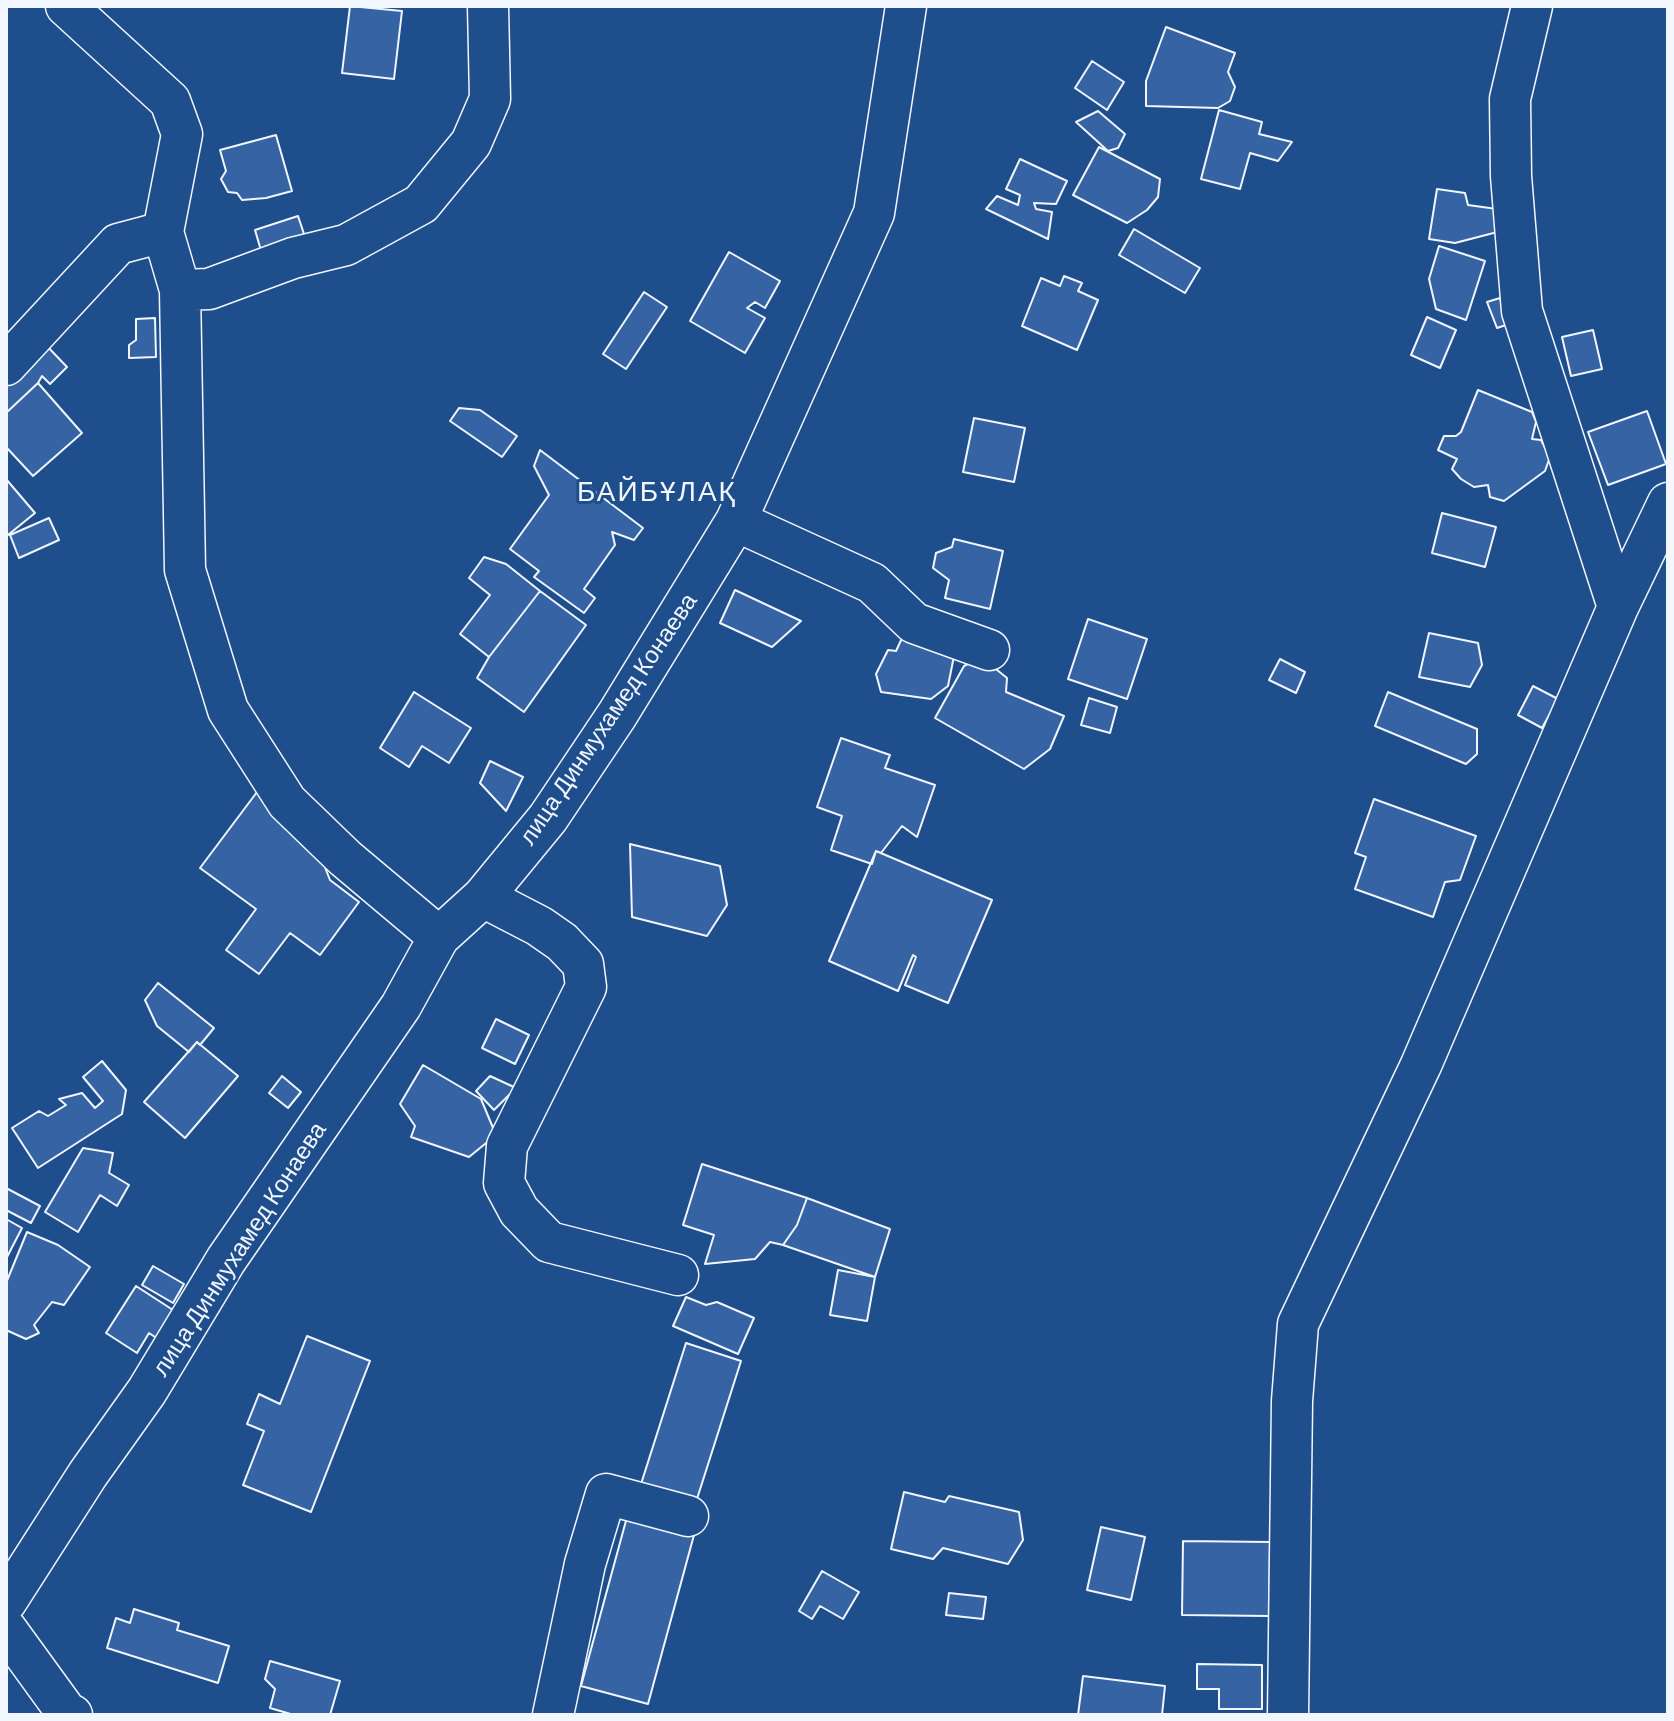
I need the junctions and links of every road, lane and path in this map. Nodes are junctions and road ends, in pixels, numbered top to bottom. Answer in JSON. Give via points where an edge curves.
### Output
{"nodes":[{"id":1,"x":66,"y":6,"type":"edge"},
{"id":2,"x":488,"y":6,"type":"edge"},
{"id":3,"x":906,"y":6,"type":"edge"},
{"id":4,"x":1532,"y":6,"type":"edge"},
{"id":5,"x":163,"y":232,"type":"junction"},
{"id":6,"x":180,"y":290,"type":"junction"},
{"id":7,"x":6,"y":365,"type":"edge"},
{"id":8,"x":1668,"y":503,"type":"edge"},
{"id":9,"x":736,"y":521,"type":"junction"},
{"id":10,"x":1618,"y":607,"type":"junction"},
{"id":11,"x":989,"y":650,"type":"dead end"},
{"id":12,"x":483,"y":897,"type":"junction"},
{"id":13,"x":439,"y":937,"type":"junction"},
{"id":14,"x":678,"y":1275,"type":"dead end"},
{"id":15,"x":688,"y":1516,"type":"dead end"},
{"id":16,"x":6,"y":1602,"type":"edge"},
{"id":17,"x":6,"y":1629,"type":"edge"},
{"id":18,"x":72,"y":1715,"type":"edge"},
{"id":19,"x":553,"y":1715,"type":"edge"},
{"id":20,"x":1288,"y":1715,"type":"edge"}],
"edges":[{"from":1,"to":5,"type":"street","via":[[170,101],[182,134]]},
{"from":2,"to":6,"type":"street","via":[[490,99],[471,143],[421,204],[346,245],[209,289]]},
{"from":3,"to":9,"type":"street","name":"лица Динмухамед Конаева","via":[[874,213]]},
{"from":4,"to":10,"type":"street","via":[[1510,99],[1522,311]]},
{"from":5,"to":6,"type":"street"},
{"from":5,"to":7,"type":"street","via":[[118,244]]},
{"from":6,"to":13,"type":"street","via":[[185,570],[228,710],[287,802]]},
{"from":8,"to":10,"type":"street"},
{"from":9,"to":11,"type":"street","via":[[872,583],[914,623]]},
{"from":9,"to":12,"type":"street","name":"лица Динмухамед Конаева","via":[[557,805]]},
{"from":10,"to":20,"type":"street","via":[[1421,1065],[1298,1324],[1292,1401]]},
{"from":12,"to":13,"type":"street","name":"лица Динмухамед Конаева"},
{"from":12,"to":14,"type":"street","via":[[562,942],[583,964],[586,987],[507,1146],[504,1183],[519,1211],[549,1242]]},
{"from":13,"to":16,"type":"street","name":"лица Динмухамед Конаева","via":[[401,1006],[226,1260],[147,1391]]},
{"from":15,"to":19,"type":"street","via":[[606,1494],[585,1564]]},
{"from":17,"to":18,"type":"street"}]}
